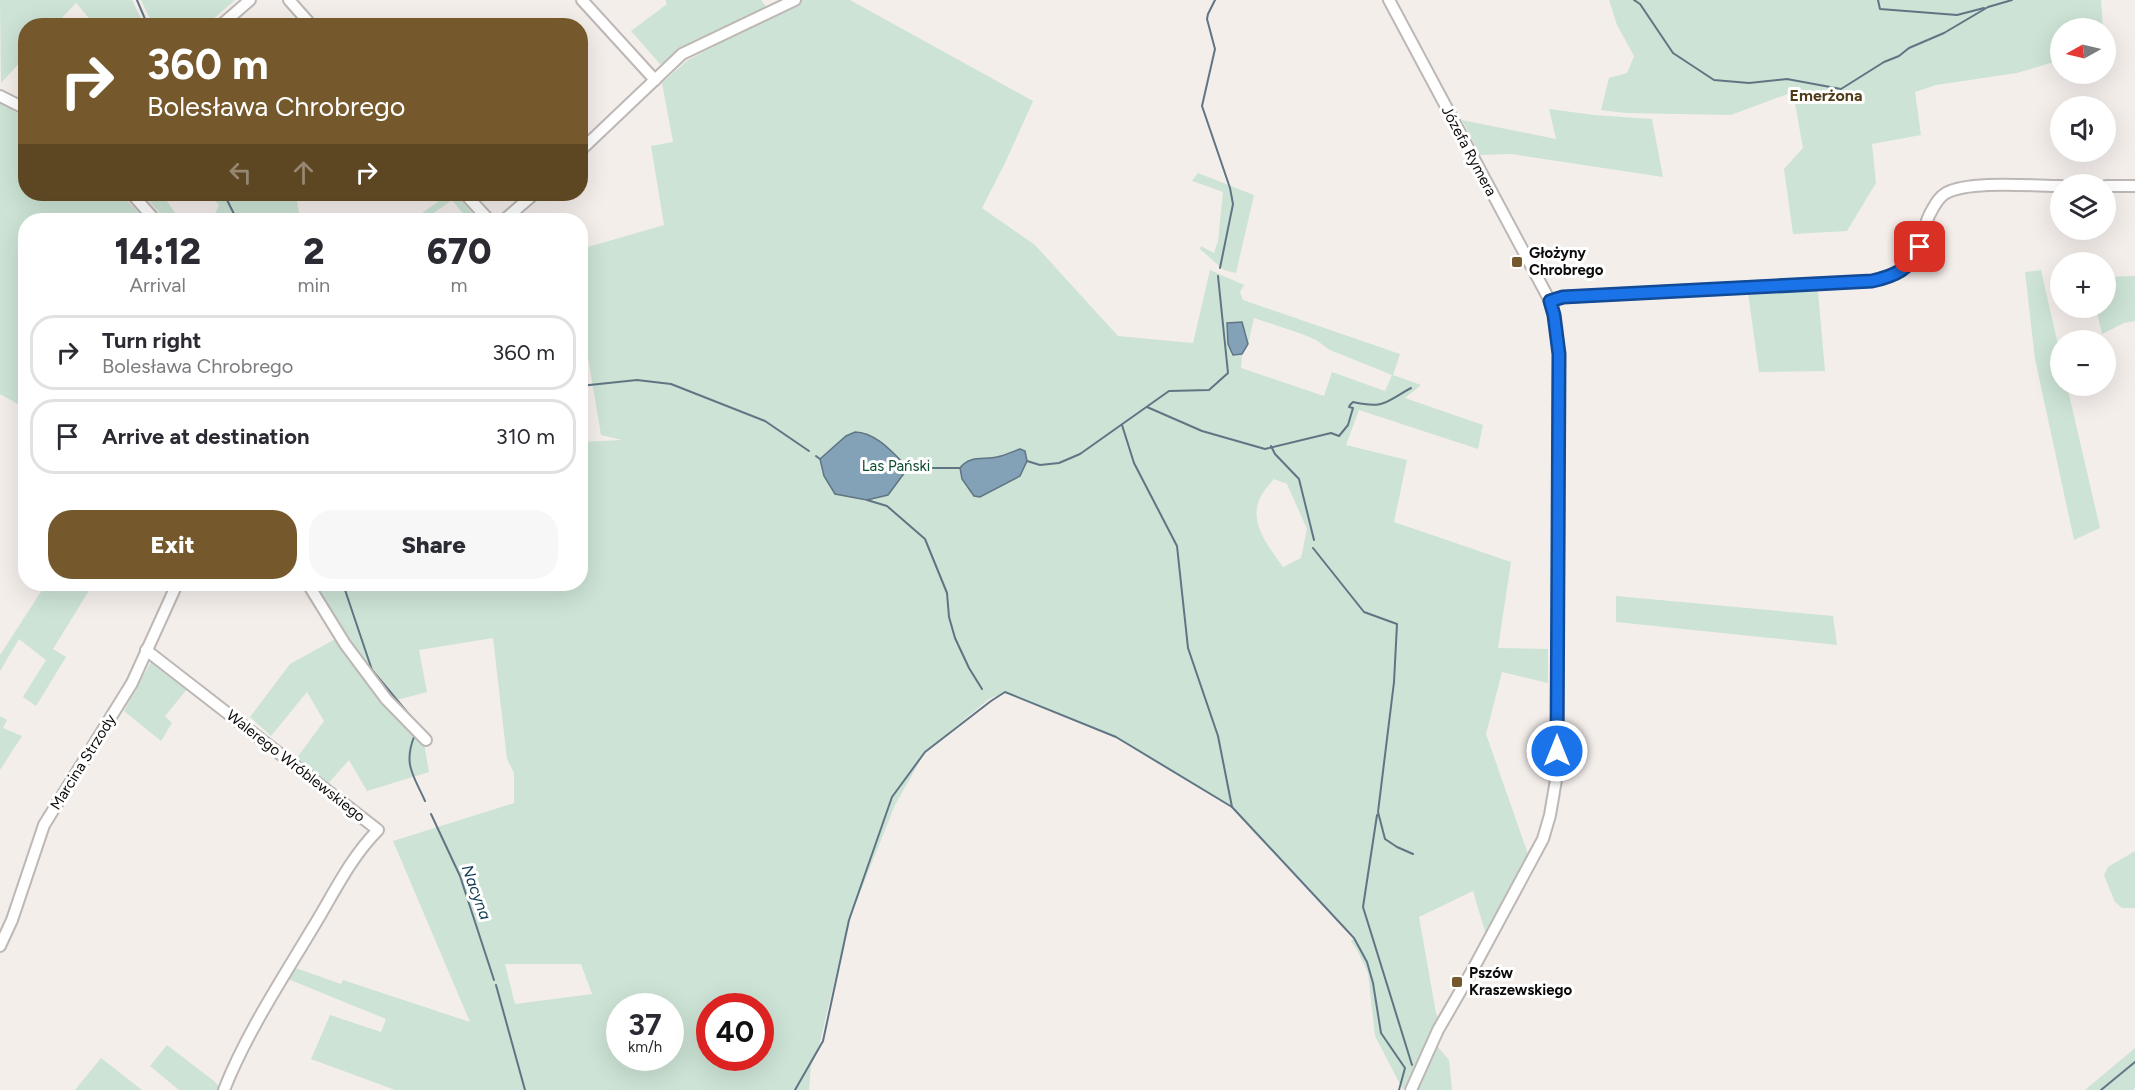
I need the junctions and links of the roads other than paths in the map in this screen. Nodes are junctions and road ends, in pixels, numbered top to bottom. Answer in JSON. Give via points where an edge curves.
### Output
{"nodes":[{"id":1,"x":250,"y":0,"type":"edge"},
{"id":2,"x":289,"y":0,"type":"edge"},
{"id":3,"x":582,"y":0,"type":"edge"},
{"id":4,"x":795,"y":0,"type":"edge"},
{"id":5,"x":1389,"y":0,"type":"edge"},
{"id":6,"x":229,"y":18,"type":"edge"},
{"id":7,"x":305,"y":18,"type":"edge"},
{"id":8,"x":655,"y":80,"type":"junction"},
{"id":9,"x":0,"y":96,"type":"edge"},
{"id":10,"x":18,"y":106,"type":"edge"},
{"id":11,"x":588,"y":143,"type":"edge"},
{"id":12,"x":2050,"y":186,"type":"edge"},
{"id":13,"x":2116,"y":186,"type":"edge"},
{"id":14,"x":2135,"y":186,"type":"edge"},
{"id":15,"x":138,"y":201,"type":"edge"},
{"id":16,"x":471,"y":201,"type":"edge"},
{"id":17,"x":526,"y":201,"type":"edge"},
{"id":18,"x":149,"y":213,"type":"edge"},
{"id":19,"x":483,"y":213,"type":"edge"},
{"id":20,"x":512,"y":213,"type":"edge"},
{"id":21,"x":1550,"y":301,"type":"junction"},
{"id":22,"x":174,"y":591,"type":"edge"},
{"id":23,"x":312,"y":591,"type":"edge"},
{"id":24,"x":146,"y":650,"type":"junction"},
{"id":25,"x":426,"y":740,"type":"dead end"},
{"id":26,"x":0,"y":946,"type":"edge"},
{"id":27,"x":224,"y":1090,"type":"edge"},
{"id":28,"x":1411,"y":1090,"type":"edge"}],
"edges":[{"from":1,"to":6,"type":"street"},
{"from":2,"to":7,"type":"street"},
{"from":3,"to":8,"type":"street"},
{"from":4,"to":8,"type":"street","via":[[682,54]]},
{"from":5,"to":21,"type":"street","name":"Józefa Rymera"},
{"from":8,"to":11,"type":"street"},
{"from":9,"to":10,"type":"street"},
{"from":12,"to":21,"type":"street","via":[[1974,186],[1945,194],[1927,218],[1914,259],[1891,277],[1563,297]]},
{"from":13,"to":14,"type":"street"},
{"from":15,"to":18,"type":"street"},
{"from":16,"to":19,"type":"street"},
{"from":17,"to":20,"type":"street"},
{"from":21,"to":28,"type":"street","name":"Józefa Rymera","via":[[1559,354],[1554,797],[1543,839],[1438,1030]]},
{"from":22,"to":24,"type":"street","name":"Marcina Strzody"},
{"from":23,"to":25,"type":"street","via":[[386,699]]},
{"from":24,"to":26,"type":"street","name":"Marcina Strzody","via":[[132,683],[44,825]]},
{"from":24,"to":27,"type":"street","name":"Walerego Wróblewskiego","via":[[378,830],[365,843],[306,939],[233,1067]]}]}
